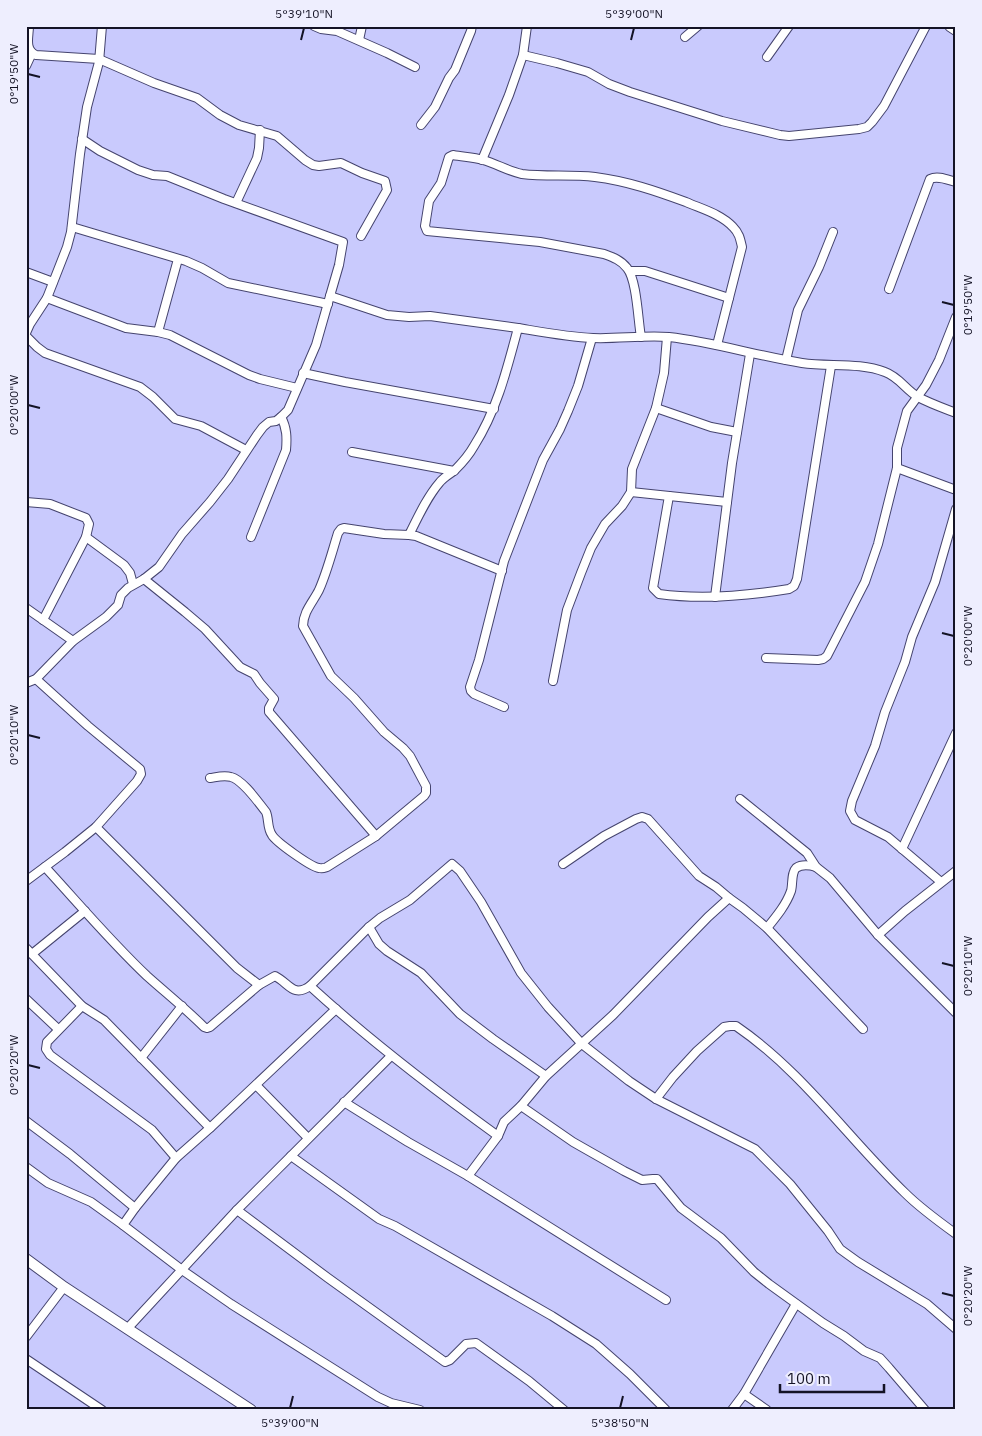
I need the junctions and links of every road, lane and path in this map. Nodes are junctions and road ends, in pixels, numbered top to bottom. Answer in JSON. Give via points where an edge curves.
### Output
{"nodes":[{"id":1,"x":29,"y":26,"type":"edge"},
{"id":2,"x":102,"y":26,"type":"edge"},
{"id":3,"x":314,"y":26,"type":"edge"},
{"id":4,"x":362,"y":26,"type":"edge"},
{"id":5,"x":472,"y":26,"type":"edge"},
{"id":6,"x":527,"y":26,"type":"edge"},
{"id":7,"x":698,"y":26,"type":"edge"},
{"id":8,"x":789,"y":26,"type":"edge"},
{"id":9,"x":926,"y":26,"type":"edge"},
{"id":10,"x":950,"y":26,"type":"edge"},
{"id":11,"x":956,"y":30,"type":"edge"},
{"id":12,"x":685,"y":37,"type":"dead end"},
{"id":13,"x":359,"y":40,"type":"junction"},
{"id":14,"x":32,"y":53,"type":"junction"},
{"id":15,"x":523,"y":55,"type":"junction"},
{"id":16,"x":768,"y":57,"type":"dead end"},
{"id":17,"x":99,"y":58,"type":"junction"},
{"id":18,"x":26,"y":66,"type":"edge"},
{"id":19,"x":416,"y":67,"type":"dead end"},
{"id":20,"x":421,"y":125,"type":"dead end"},
{"id":21,"x":260,"y":130,"type":"junction"},
{"id":22,"x":82,"y":139,"type":"junction"},
{"id":23,"x":482,"y":160,"type":"junction"},
{"id":24,"x":956,"y":182,"type":"edge"},
{"id":25,"x":236,"y":203,"type":"junction"},
{"id":26,"x":72,"y":227,"type":"junction"},
{"id":27,"x":834,"y":232,"type":"dead end"},
{"id":28,"x":362,"y":236,"type":"dead end"},
{"id":29,"x":178,"y":259,"type":"junction"},
{"id":30,"x":630,"y":271,"type":"junction"},
{"id":31,"x":26,"y":272,"type":"edge"},
{"id":32,"x":53,"y":282,"type":"junction"},
{"id":33,"x":888,"y":289,"type":"dead end"},
{"id":34,"x":47,"y":298,"type":"junction"},
{"id":35,"x":729,"y":298,"type":"junction"},
{"id":36,"x":329,"y":300,"type":"junction"},
{"id":37,"x":956,"y":317,"type":"edge"},
{"id":38,"x":518,"y":328,"type":"junction"},
{"id":39,"x":158,"y":332,"type":"junction"},
{"id":40,"x":26,"y":334,"type":"edge"},
{"id":41,"x":667,"y":337,"type":"junction"},
{"id":42,"x":592,"y":338,"type":"junction"},
{"id":43,"x":641,"y":338,"type":"junction"},
{"id":44,"x":717,"y":344,"type":"junction"},
{"id":45,"x":750,"y":354,"type":"junction"},
{"id":46,"x":786,"y":360,"type":"junction"},
{"id":47,"x":831,"y":366,"type":"junction"},
{"id":48,"x":303,"y":372,"type":"junction"},
{"id":49,"x":297,"y":388,"type":"junction"},
{"id":50,"x":918,"y":396,"type":"junction"},
{"id":51,"x":656,"y":408,"type":"junction"},
{"id":52,"x":494,"y":409,"type":"junction"},
{"id":53,"x":956,"y":413,"type":"edge"},
{"id":54,"x":281,"y":417,"type":"junction"},
{"id":55,"x":737,"y":432,"type":"junction"},
{"id":56,"x":246,"y":450,"type":"junction"},
{"id":57,"x":352,"y":452,"type":"dead end"},
{"id":58,"x":897,"y":468,"type":"junction"},
{"id":59,"x":454,"y":471,"type":"junction"},
{"id":60,"x":956,"y":490,"type":"edge"},
{"id":61,"x":631,"y":492,"type":"junction"},
{"id":62,"x":669,"y":496,"type":"junction"},
{"id":63,"x":26,"y":502,"type":"edge"},
{"id":64,"x":727,"y":502,"type":"junction"},
{"id":65,"x":956,"y":508,"type":"edge"},
{"id":66,"x":409,"y":535,"type":"junction"},
{"id":67,"x":86,"y":537,"type":"junction"},
{"id":68,"x":251,"y":538,"type":"dead end"},
{"id":69,"x":502,"y":571,"type":"junction"},
{"id":70,"x":144,"y":580,"type":"junction"},
{"id":71,"x":133,"y":584,"type":"junction"},
{"id":72,"x":715,"y":596,"type":"junction"},
{"id":73,"x":26,"y":608,"type":"edge"},
{"id":74,"x":44,"y":620,"type":"junction"},
{"id":75,"x":73,"y":641,"type":"junction"},
{"id":76,"x":766,"y":658,"type":"dead end"},
{"id":77,"x":36,"y":679,"type":"junction"},
{"id":78,"x":553,"y":681,"type":"dead end"},
{"id":79,"x":26,"y":683,"type":"edge"},
{"id":80,"x":504,"y":707,"type":"dead end"},
{"id":81,"x":956,"y":733,"type":"edge"},
{"id":82,"x":210,"y":778,"type":"dead end"},
{"id":83,"x":740,"y":799,"type":"dead end"},
{"id":84,"x":96,"y":826,"type":"junction"},
{"id":85,"x":376,"y":836,"type":"junction"},
{"id":86,"x":902,"y":849,"type":"junction"},
{"id":87,"x":563,"y":864,"type":"dead end"},
{"id":88,"x":45,"y":867,"type":"junction"},
{"id":89,"x":816,"y":867,"type":"junction"},
{"id":90,"x":956,"y":871,"type":"edge"},
{"id":91,"x":26,"y":881,"type":"edge"},
{"id":92,"x":942,"y":882,"type":"junction"},
{"id":93,"x":729,"y":898,"type":"junction"},
{"id":94,"x":85,"y":911,"type":"junction"},
{"id":95,"x":369,"y":927,"type":"junction"},
{"id":96,"x":767,"y":928,"type":"junction"},
{"id":97,"x":878,"y":935,"type":"junction"},
{"id":98,"x":29,"y":951,"type":"edge"},
{"id":99,"x":259,"y":985,"type":"junction"},
{"id":100,"x":310,"y":986,"type":"junction"},
{"id":101,"x":26,"y":999,"type":"edge"},
{"id":102,"x":82,"y":1006,"type":"junction"},
{"id":103,"x":182,"y":1006,"type":"junction"},
{"id":104,"x":336,"y":1009,"type":"junction"},
{"id":105,"x":956,"y":1013,"type":"edge"},
{"id":106,"x":58,"y":1029,"type":"junction"},
{"id":107,"x":863,"y":1029,"type":"dead end"},
{"id":108,"x":582,"y":1044,"type":"junction"},
{"id":109,"x":391,"y":1056,"type":"junction"},
{"id":110,"x":141,"y":1058,"type":"junction"},
{"id":111,"x":546,"y":1076,"type":"junction"},
{"id":112,"x":256,"y":1084,"type":"junction"},
{"id":113,"x":656,"y":1099,"type":"junction"},
{"id":114,"x":344,"y":1102,"type":"junction"},
{"id":115,"x":521,"y":1106,"type":"junction"},
{"id":116,"x":26,"y":1121,"type":"edge"},
{"id":117,"x":210,"y":1128,"type":"junction"},
{"id":118,"x":498,"y":1136,"type":"junction"},
{"id":119,"x":308,"y":1138,"type":"junction"},
{"id":120,"x":291,"y":1156,"type":"junction"},
{"id":121,"x":176,"y":1158,"type":"junction"},
{"id":122,"x":26,"y":1167,"type":"edge"},
{"id":123,"x":468,"y":1176,"type":"junction"},
{"id":124,"x":135,"y":1208,"type":"junction"},
{"id":125,"x":237,"y":1210,"type":"junction"},
{"id":126,"x":123,"y":1226,"type":"junction"},
{"id":127,"x":956,"y":1234,"type":"edge"},
{"id":128,"x":26,"y":1258,"type":"edge"},
{"id":129,"x":182,"y":1270,"type":"junction"},
{"id":130,"x":64,"y":1286,"type":"junction"},
{"id":131,"x":666,"y":1300,"type":"dead end"},
{"id":132,"x":796,"y":1304,"type":"junction"},
{"id":133,"x":128,"y":1329,"type":"junction"},
{"id":134,"x":956,"y":1329,"type":"edge"},
{"id":135,"x":26,"y":1338,"type":"edge"},
{"id":136,"x":26,"y":1359,"type":"edge"},
{"id":137,"x":744,"y":1394,"type":"junction"},
{"id":138,"x":102,"y":1410,"type":"edge"},
{"id":139,"x":251,"y":1410,"type":"edge"},
{"id":140,"x":420,"y":1410,"type":"edge"},
{"id":141,"x":564,"y":1410,"type":"edge"},
{"id":142,"x":666,"y":1410,"type":"edge"},
{"id":143,"x":732,"y":1410,"type":"edge"},
{"id":144,"x":767,"y":1410,"type":"edge"},
{"id":145,"x":925,"y":1410,"type":"edge"}],
"edges":[{"from":1,"to":14,"type":"street","via":[[28,44]]},
{"from":2,"to":17,"type":"street"},
{"from":3,"to":13,"type":"street"},
{"from":4,"to":13,"type":"street"},
{"from":5,"to":20,"type":"street","via":[[455,70]]},
{"from":6,"to":15,"type":"street"},
{"from":7,"to":12,"type":"street"},
{"from":8,"to":16,"type":"street"},
{"from":9,"to":15,"type":"street","via":[[884,106],[867,127],[789,136],[722,121],[630,92],[588,72]]},
{"from":10,"to":11,"type":"street"},
{"from":13,"to":19,"type":"street"},
{"from":14,"to":17,"type":"street"},
{"from":14,"to":18,"type":"street"},
{"from":15,"to":23,"type":"street"},
{"from":17,"to":21,"type":"street","via":[[197,98],[239,125]]},
{"from":17,"to":22,"type":"street"},
{"from":21,"to":25,"type":"street","via":[[257,158]]},
{"from":21,"to":28,"type":"street","via":[[277,136],[313,165],[341,163],[385,181],[387,190]]},
{"from":22,"to":25,"type":"street","via":[[138,170],[167,176]]},
{"from":22,"to":26,"type":"street"},
{"from":23,"to":30,"type":"street","via":[[449,157],[441,183],[429,201],[427,231],[557,244],[604,254],[622,262]]},
{"from":23,"to":35,"type":"street","via":[[522,174],[578,175],[623,181],[723,218],[740,235],[742,247]]},
{"from":24,"to":33,"type":"street","via":[[938,177],[930,179]]},
{"from":25,"to":36,"type":"street","via":[[343,242]]},
{"from":26,"to":29,"type":"street"},
{"from":26,"to":32,"type":"street"},
{"from":27,"to":46,"type":"street","via":[[798,310]]},
{"from":29,"to":36,"type":"street","via":[[228,283]]},
{"from":29,"to":39,"type":"street"},
{"from":30,"to":35,"type":"street","via":[[645,271]]},
{"from":30,"to":43,"type":"street"},
{"from":31,"to":32,"type":"street"},
{"from":32,"to":34,"type":"street"},
{"from":34,"to":39,"type":"street","via":[[126,328]]},
{"from":34,"to":40,"type":"street"},
{"from":35,"to":44,"type":"street"},
{"from":36,"to":38,"type":"street","via":[[387,315],[430,316]]},
{"from":36,"to":48,"type":"street","via":[[316,345]]},
{"from":37,"to":50,"type":"street","via":[[939,360]]},
{"from":38,"to":42,"type":"street"},
{"from":38,"to":52,"type":"street"},
{"from":39,"to":49,"type":"street","via":[[249,375]]},
{"from":40,"to":56,"type":"street","via":[[45,353],[140,387],[175,419],[201,426]]},
{"from":41,"to":43,"type":"street"},
{"from":41,"to":44,"type":"street"},
{"from":41,"to":51,"type":"street","via":[[664,373]]},
{"from":42,"to":43,"type":"street"},
{"from":42,"to":69,"type":"street","via":[[578,386],[543,460]]},
{"from":44,"to":45,"type":"street"},
{"from":45,"to":46,"type":"street"},
{"from":45,"to":55,"type":"street"},
{"from":46,"to":47,"type":"street"},
{"from":47,"to":50,"type":"street","via":[[859,366],[884,371]]},
{"from":47,"to":72,"type":"street","via":[[794,586],[772,592]]},
{"from":48,"to":49,"type":"street"},
{"from":48,"to":52,"type":"street"},
{"from":49,"to":54,"type":"street","via":[[288,410]]},
{"from":50,"to":53,"type":"street"},
{"from":50,"to":58,"type":"street","via":[[907,412],[902,428]]},
{"from":51,"to":55,"type":"street","via":[[711,427]]},
{"from":51,"to":61,"type":"street","via":[[632,469]]},
{"from":52,"to":59,"type":"street","via":[[474,446]]},
{"from":54,"to":56,"type":"street","via":[[263,427]]},
{"from":54,"to":68,"type":"street","via":[[287,437],[286,450]]},
{"from":55,"to":64,"type":"street"},
{"from":56,"to":70,"type":"street","via":[[228,479],[159,567]]},
{"from":57,"to":59,"type":"street"},
{"from":58,"to":60,"type":"street"},
{"from":58,"to":76,"type":"street","via":[[878,544],[864,582],[827,656],[818,660]]},
{"from":59,"to":66,"type":"street","via":[[433,491]]},
{"from":61,"to":62,"type":"street"},
{"from":61,"to":78,"type":"street","via":[[606,524],[581,572],[567,610]]},
{"from":62,"to":64,"type":"street"},
{"from":62,"to":72,"type":"street","via":[[653,588],[659,594]]},
{"from":63,"to":67,"type":"street","via":[[50,504],[86,518],[89,524]]},
{"from":64,"to":72,"type":"street"},
{"from":65,"to":86,"type":"street","via":[[935,582],[912,636],[850,811],[855,820],[888,837]]},
{"from":66,"to":69,"type":"street"},
{"from":66,"to":85,"type":"street","via":[[341,529],[319,590],[303,622],[332,676],[407,752],[426,786],[424,796]]},
{"from":67,"to":71,"type":"street","via":[[124,565]]},
{"from":67,"to":74,"type":"street"},
{"from":69,"to":80,"type":"street","via":[[470,687],[474,694]]},
{"from":70,"to":71,"type":"street"},
{"from":70,"to":85,"type":"street","via":[[205,629],[240,667],[254,674],[274,699],[270,712]]},
{"from":71,"to":75,"type":"street","via":[[123,592],[118,605],[106,617]]},
{"from":73,"to":74,"type":"street"},
{"from":74,"to":75,"type":"street"},
{"from":75,"to":77,"type":"street"},
{"from":77,"to":79,"type":"street"},
{"from":77,"to":84,"type":"street","via":[[140,769],[137,781]]},
{"from":81,"to":86,"type":"street"},
{"from":82,"to":85,"type":"street","via":[[229,776],[241,783],[266,812],[273,836],[318,868],[327,867]]},
{"from":83,"to":89,"type":"street","via":[[808,853]]},
{"from":84,"to":88,"type":"street"},
{"from":84,"to":99,"type":"street","via":[[237,968]]},
{"from":86,"to":92,"type":"street"},
{"from":87,"to":93,"type":"street","via":[[604,836],[642,817],[648,819],[699,876]]},
{"from":88,"to":91,"type":"street"},
{"from":88,"to":94,"type":"street"},
{"from":89,"to":96,"type":"street","via":[[797,867],[789,896]]},
{"from":89,"to":97,"type":"street","via":[[830,878]]},
{"from":90,"to":92,"type":"street"},
{"from":92,"to":97,"type":"street"},
{"from":93,"to":96,"type":"street"},
{"from":93,"to":108,"type":"street"},
{"from":94,"to":98,"type":"street"},
{"from":94,"to":103,"type":"street","via":[[148,977]]},
{"from":95,"to":100,"type":"street"},
{"from":95,"to":108,"type":"street","via":[[410,900],[452,864],[481,902],[521,973]]},
{"from":95,"to":111,"type":"street","via":[[379,944],[421,972],[460,1014]]},
{"from":96,"to":107,"type":"street"},
{"from":97,"to":105,"type":"street"},
{"from":98,"to":102,"type":"street"},
{"from":99,"to":100,"type":"street","via":[[275,976],[293,989]]},
{"from":99,"to":103,"type":"street","via":[[207,1028]]},
{"from":100,"to":104,"type":"street"},
{"from":101,"to":106,"type":"street"},
{"from":102,"to":106,"type":"street"},
{"from":102,"to":110,"type":"street","via":[[104,1020]]},
{"from":103,"to":110,"type":"street"},
{"from":104,"to":109,"type":"street"},
{"from":104,"to":112,"type":"street"},
{"from":106,"to":121,"type":"street","via":[[47,1042],[46,1049],[50,1055],[152,1130]]},
{"from":108,"to":111,"type":"street"},
{"from":108,"to":113,"type":"street"},
{"from":109,"to":114,"type":"street"},
{"from":109,"to":118,"type":"street"},
{"from":110,"to":117,"type":"street"},
{"from":111,"to":115,"type":"street"},
{"from":112,"to":117,"type":"street"},
{"from":112,"to":119,"type":"street"},
{"from":113,"to":127,"type":"street","via":[[703,1045],[724,1028],[736,1026],[769,1051],[906,1194]]},
{"from":113,"to":134,"type":"street","via":[[755,1149],[790,1184],[840,1249],[927,1304]]},
{"from":114,"to":119,"type":"street"},
{"from":114,"to":123,"type":"street"},
{"from":115,"to":118,"type":"street","via":[[504,1122]]},
{"from":115,"to":132,"type":"street","via":[[573,1142],[624,1171],[642,1180],[657,1180],[681,1208],[721,1238],[754,1272]]},
{"from":116,"to":124,"type":"street"},
{"from":117,"to":121,"type":"street"},
{"from":118,"to":123,"type":"street"},
{"from":119,"to":120,"type":"street"},
{"from":120,"to":125,"type":"street"},
{"from":120,"to":142,"type":"street","via":[[379,1219],[419,1239],[596,1344]]},
{"from":121,"to":124,"type":"street"},
{"from":122,"to":126,"type":"street","via":[[48,1183],[91,1202]]},
{"from":123,"to":131,"type":"street"},
{"from":124,"to":126,"type":"street"},
{"from":125,"to":129,"type":"street"},
{"from":125,"to":141,"type":"street","via":[[445,1362],[466,1344],[476,1343]]},
{"from":126,"to":129,"type":"street"},
{"from":128,"to":130,"type":"street"},
{"from":129,"to":133,"type":"street"},
{"from":129,"to":140,"type":"street","via":[[378,1397]]},
{"from":130,"to":133,"type":"street"},
{"from":130,"to":135,"type":"street"},
{"from":132,"to":137,"type":"street"},
{"from":132,"to":145,"type":"street","via":[[864,1351],[880,1358]]},
{"from":133,"to":139,"type":"street"},
{"from":136,"to":138,"type":"street"},
{"from":137,"to":143,"type":"street"},
{"from":137,"to":144,"type":"street"}]}
